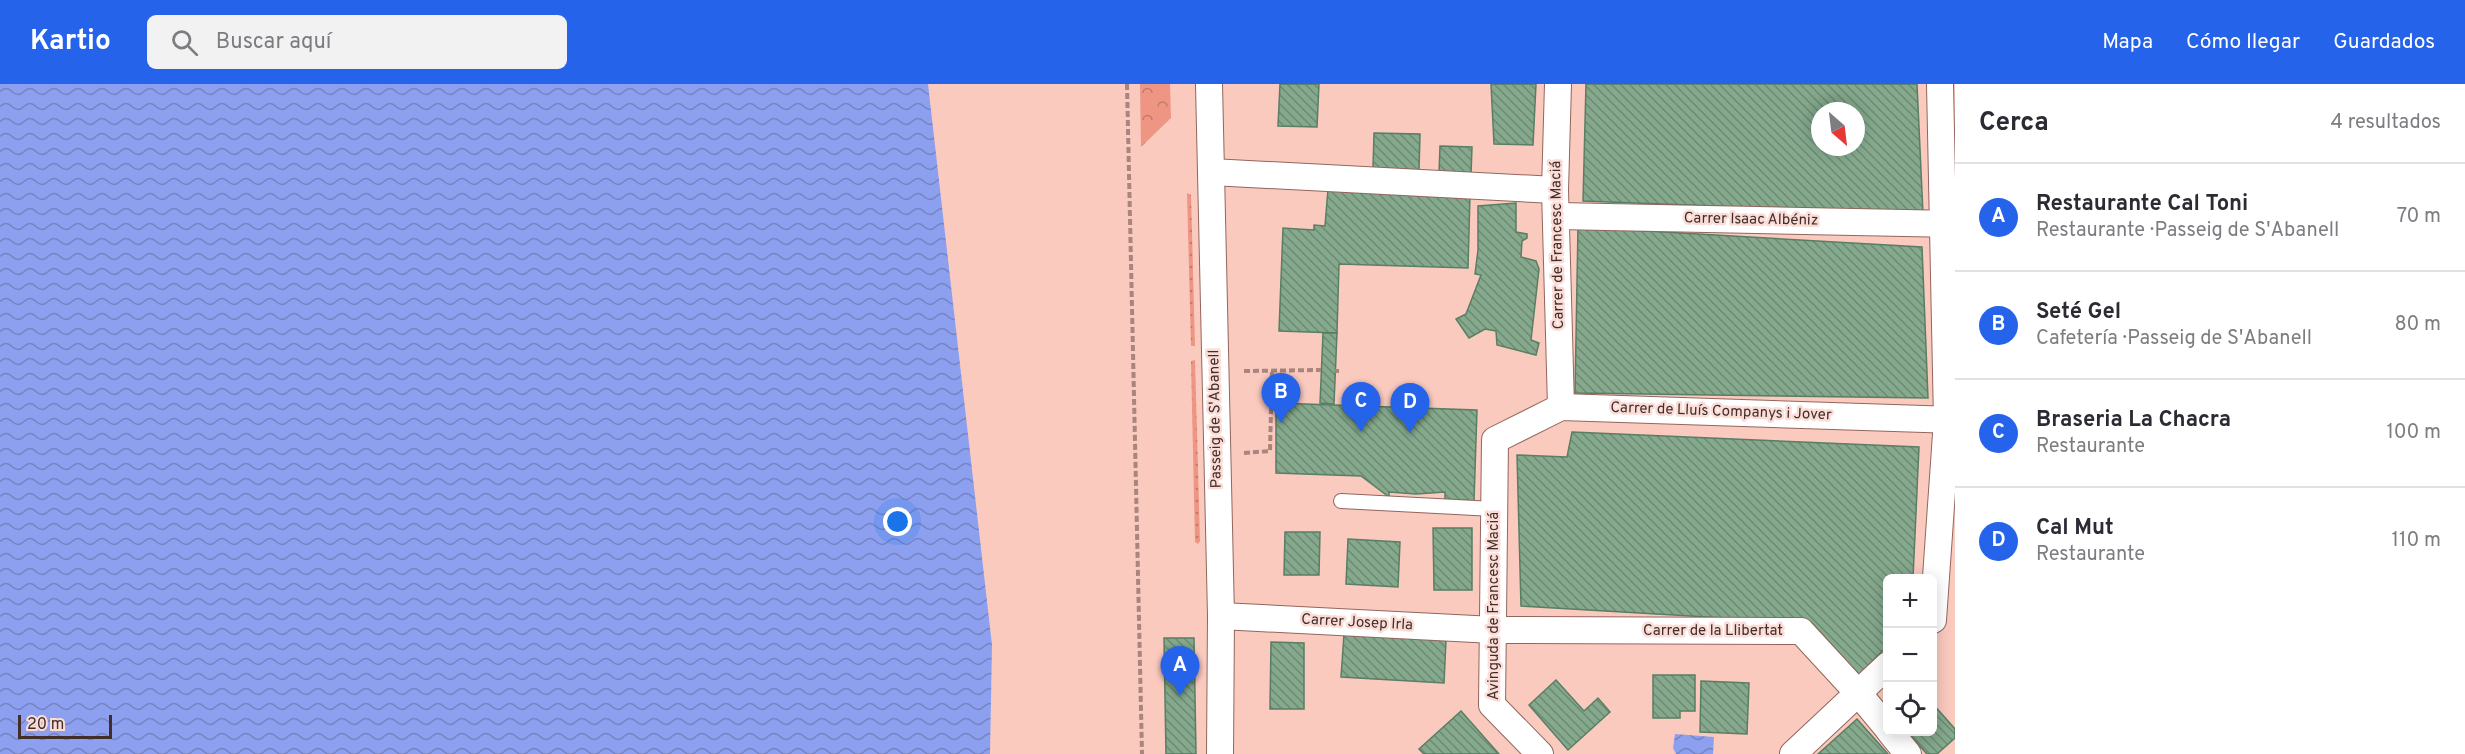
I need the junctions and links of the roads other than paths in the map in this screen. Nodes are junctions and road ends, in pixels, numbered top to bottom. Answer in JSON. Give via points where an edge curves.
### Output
{"nodes":[{"id":1,"x":1209,"y":84,"type":"edge"},
{"id":2,"x":1558,"y":84,"type":"edge"},
{"id":3,"x":1945,"y":99,"type":"edge"},
{"id":4,"x":1211,"y":172,"type":"junction"},
{"id":5,"x":1555,"y":190,"type":"junction"},
{"id":6,"x":1558,"y":216,"type":"junction"},
{"id":7,"x":1950,"y":224,"type":"edge"},
{"id":8,"x":1561,"y":406,"type":"junction"},
{"id":9,"x":1951,"y":420,"type":"edge"},
{"id":10,"x":1495,"y":440,"type":"joint"},
{"id":11,"x":1341,"y":501,"type":"dead end"},
{"id":12,"x":1494,"y":509,"type":"junction"},
{"id":13,"x":1936,"y":574,"type":"edge"},
{"id":14,"x":1221,"y":616,"type":"junction"},
{"id":15,"x":1494,"y":630,"type":"junction"},
{"id":16,"x":1883,"y":669,"type":"edge"},
{"id":17,"x":1859,"y":694,"type":"junction"},
{"id":18,"x":1883,"y":723,"type":"edge"},
{"id":19,"x":1894,"y":736,"type":"edge"},
{"id":20,"x":1220,"y":754,"type":"edge"},
{"id":21,"x":1540,"y":754,"type":"edge"},
{"id":22,"x":1793,"y":754,"type":"edge"},
{"id":23,"x":1908,"y":754,"type":"edge"}],
"edges":[{"from":1,"to":4,"type":"street","name":"Passeig de S'Abanell"},
{"from":2,"to":5,"type":"street","name":"Carrer de Francesc Maciá"},
{"from":3,"to":7,"type":"street"},
{"from":4,"to":5,"type":"street"},
{"from":4,"to":14,"type":"street","name":"Passeig de S'Abanell"},
{"from":5,"to":6,"type":"street","name":"Carrer de Francesc Maciá"},
{"from":6,"to":7,"type":"street","name":"Carrer Isaac Albéniz"},
{"from":6,"to":8,"type":"street","name":"Carrer de Francesc Maciá"},
{"from":7,"to":9,"type":"street"},
{"from":8,"to":9,"type":"street","name":"Carrer de Lluís Companys i Jover"},
{"from":8,"to":10,"type":"street","name":"Carrer de Lluís Companys i Jover"},
{"from":9,"to":13,"type":"street"},
{"from":10,"to":12,"type":"street","name":"Avinguda de Francesc Maciá"},
{"from":11,"to":12,"type":"lane"},
{"from":12,"to":15,"type":"street","name":"Avinguda de Francesc Maciá"},
{"from":14,"to":15,"type":"street","name":"Carrer Josep Irla"},
{"from":14,"to":20,"type":"street","name":"Passeig de S'Abanell"},
{"from":15,"to":17,"type":"street","name":"Carrer de la Llibertat","via":[[1801,631]]},
{"from":15,"to":21,"type":"street","name":"Avinguda de Francesc Maciá","via":[[1492,705]]},
{"from":16,"to":17,"type":"street"},
{"from":17,"to":18,"type":"street","name":"Carrer de la Llibertat"},
{"from":17,"to":22,"type":"street"},
{"from":19,"to":23,"type":"street","name":"Carrer de la Llibertat"}]}
